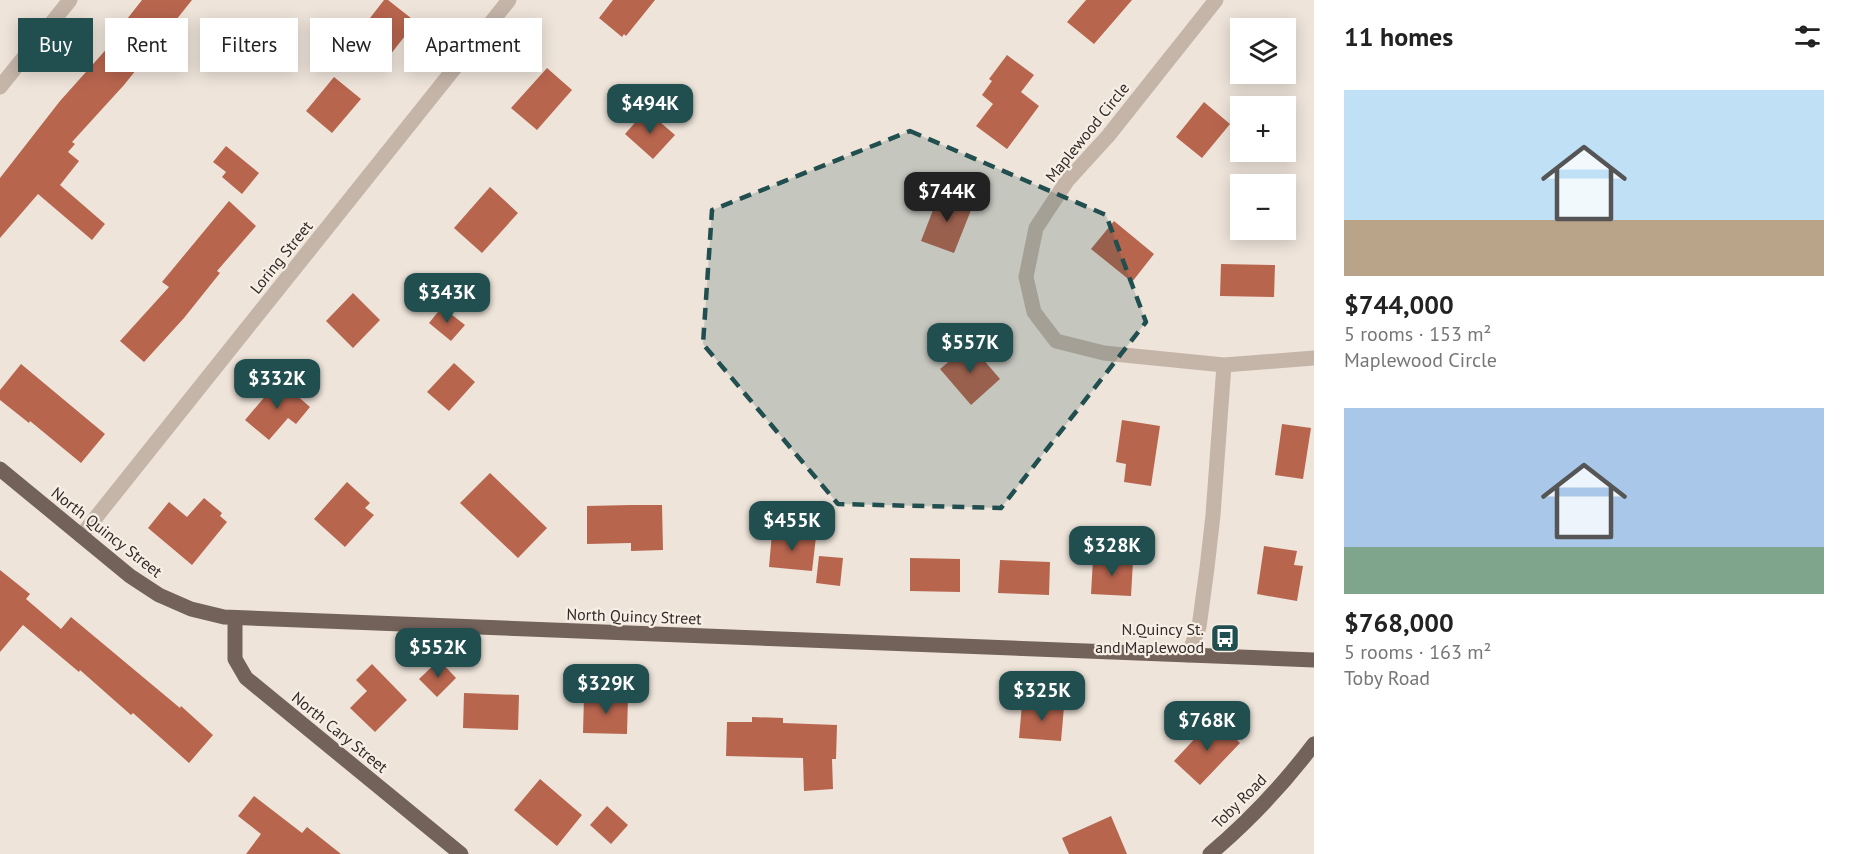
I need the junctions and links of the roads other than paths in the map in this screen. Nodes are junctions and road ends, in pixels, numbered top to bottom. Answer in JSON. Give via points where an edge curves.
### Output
{"nodes":[{"id":1,"x":70,"y":0,"type":"edge"},
{"id":2,"x":509,"y":0,"type":"edge"},
{"id":3,"x":1216,"y":0,"type":"edge"},
{"id":4,"x":0,"y":87,"type":"edge"},
{"id":5,"x":1314,"y":358,"type":"edge"},
{"id":6,"x":1224,"y":365,"type":"junction"},
{"id":7,"x":0,"y":469,"type":"edge"},
{"id":8,"x":81,"y":536,"type":"junction"},
{"id":9,"x":234,"y":618,"type":"junction"},
{"id":10,"x":1188,"y":655,"type":"junction"},
{"id":11,"x":1314,"y":660,"type":"edge"},
{"id":12,"x":1314,"y":744,"type":"edge"},
{"id":13,"x":461,"y":854,"type":"edge"},
{"id":14,"x":1210,"y":854,"type":"edge"}],
"edges":[{"from":1,"to":4,"type":"street"},
{"from":2,"to":8,"type":"street","name":"Loring Street"},
{"from":3,"to":6,"type":"street","name":"Maplewood Circle","via":[[1108,136],[1067,180],[1036,228],[1026,278],[1034,312],[1056,341],[1104,353]]},
{"from":5,"to":6,"type":"street","name":"Maplewood Circle"},
{"from":6,"to":10,"type":"street","via":[[1207,568],[1199,627]]},
{"from":7,"to":8,"type":"main road","name":"North Quincy Street"},
{"from":8,"to":9,"type":"main road","name":"North Quincy Street","via":[[159,596],[191,609]]},
{"from":9,"to":10,"type":"main road","name":"North Quincy Street"},
{"from":9,"to":13,"type":"main road","name":"North Cary Street","via":[[235,659],[246,678]]},
{"from":10,"to":11,"type":"main road","name":"North Quincy Street"},
{"from":12,"to":14,"type":"main road","name":"Toby Road","via":[[1268,800]]}]}
